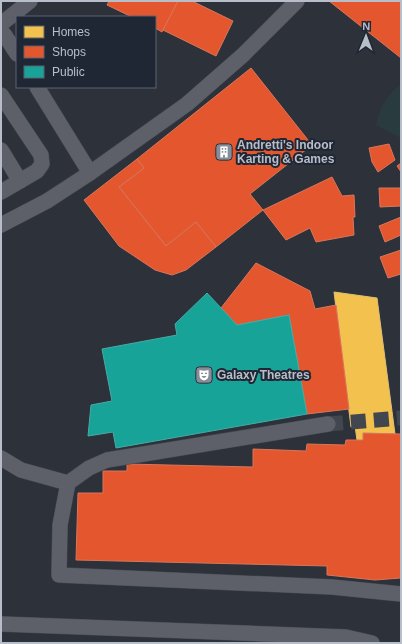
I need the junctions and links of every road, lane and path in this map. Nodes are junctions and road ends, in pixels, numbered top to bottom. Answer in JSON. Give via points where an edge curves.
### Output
{"nodes":[{"id":1,"x":30,"y":1,"type":"edge"},
{"id":2,"x":41,"y":1,"type":"edge"},
{"id":3,"x":296,"y":1,"type":"edge"},
{"id":4,"x":25,"y":16,"type":"edge"},
{"id":5,"x":16,"y":24,"type":"edge"},
{"id":6,"x":2,"y":31,"type":"edge"},
{"id":7,"x":16,"y":52,"type":"edge"},
{"id":8,"x":38,"y":88,"type":"edge"},
{"id":9,"x":1,"y":95,"type":"edge"},
{"id":10,"x":1,"y":150,"type":"edge"},
{"id":11,"x":90,"y":173,"type":"junction"},
{"id":12,"x":20,"y":181,"type":"junction"},
{"id":13,"x":1,"y":192,"type":"edge"},
{"id":14,"x":1,"y":224,"type":"edge"},
{"id":15,"x":328,"y":424,"type":"tunnel mouth"},
{"id":16,"x":1,"y":458,"type":"edge"},
{"id":17,"x":68,"y":483,"type":"junction"},
{"id":18,"x":401,"y":594,"type":"edge"},
{"id":19,"x":1,"y":624,"type":"edge"},
{"id":20,"x":372,"y":643,"type":"edge"}],
"edges":[{"from":1,"to":6,"type":"street"},
{"from":2,"to":4,"type":"street"},
{"from":3,"to":11,"type":"street","via":[[242,55],[187,104]]},
{"from":5,"to":6,"type":"street"},
{"from":6,"to":7,"type":"street"},
{"from":8,"to":11,"type":"street"},
{"from":9,"to":12,"type":"street","via":[[42,160],[41,168]]},
{"from":10,"to":12,"type":"street"},
{"from":11,"to":14,"type":"street","via":[[47,201]]},
{"from":12,"to":13,"type":"street"},
{"from":15,"to":17,"type":"street","via":[[107,460],[89,468]]},
{"from":16,"to":17,"type":"street","via":[[21,470]]},
{"from":17,"to":18,"type":"street","via":[[60,524],[59,575],[332,587]]},
{"from":19,"to":20,"type":"street","via":[[346,636]]}]}
